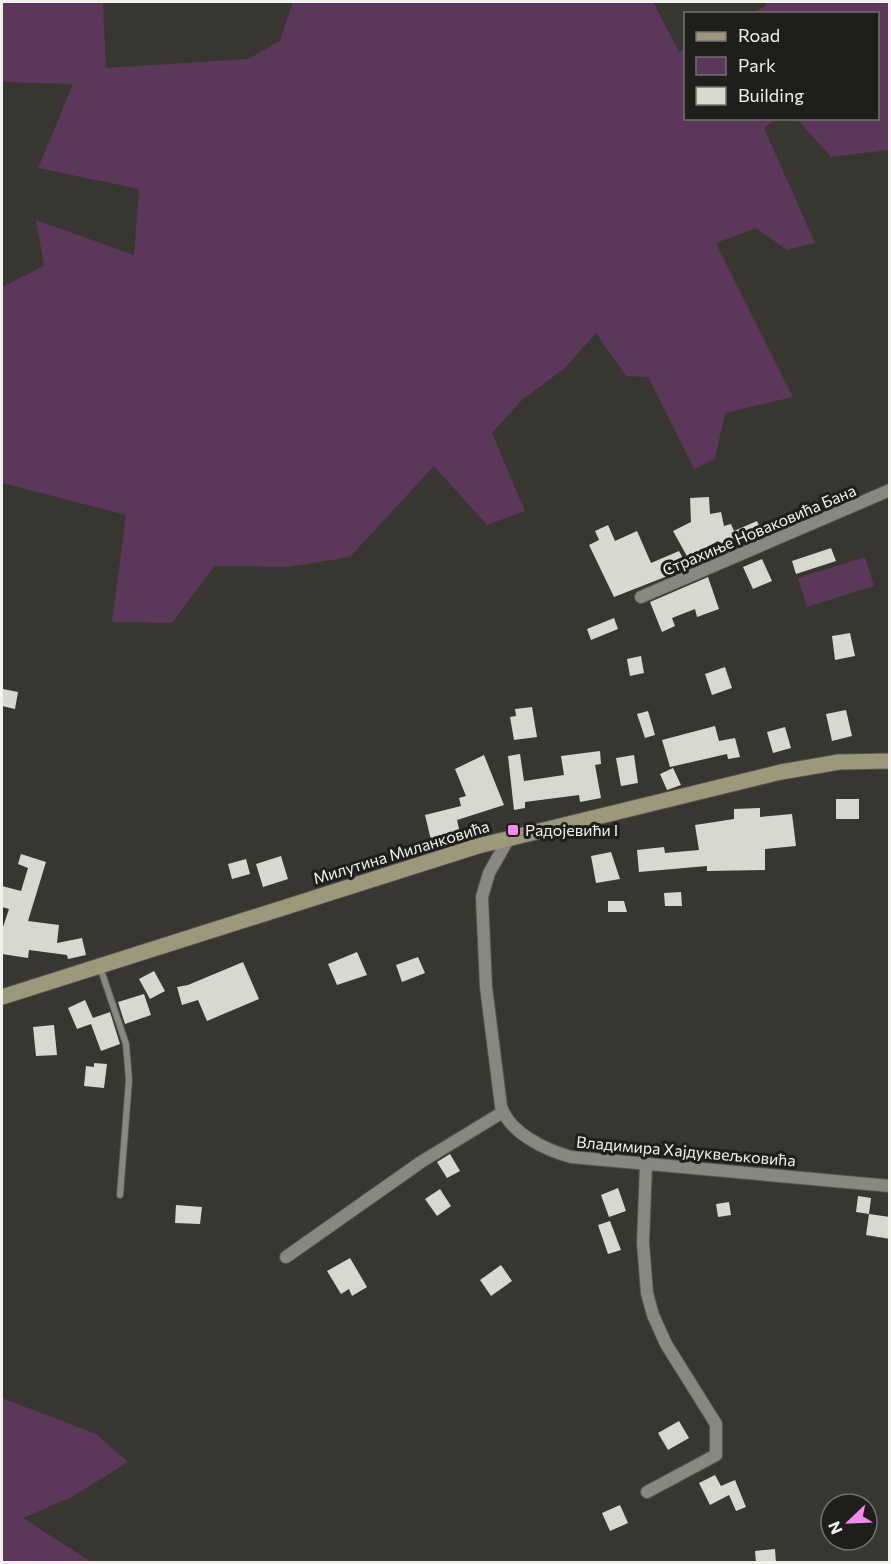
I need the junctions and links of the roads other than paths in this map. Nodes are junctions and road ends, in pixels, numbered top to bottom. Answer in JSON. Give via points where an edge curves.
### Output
{"nodes":[{"id":1,"x":890,"y":490,"type":"edge"},
{"id":2,"x":641,"y":597,"type":"dead end"},
{"id":3,"x":890,"y":761,"type":"edge"},
{"id":4,"x":509,"y":838,"type":"junction"},
{"id":5,"x":100,"y":966,"type":"junction"},
{"id":6,"x":2,"y":996,"type":"edge"},
{"id":7,"x":503,"y":1112,"type":"junction"},
{"id":8,"x":646,"y":1165,"type":"junction"},
{"id":9,"x":890,"y":1186,"type":"edge"},
{"id":10,"x":120,"y":1195,"type":"dead end"},
{"id":11,"x":286,"y":1257,"type":"dead end"},
{"id":12,"x":647,"y":1492,"type":"dead end"}],
"edges":[{"from":1,"to":2,"type":"street","name":"Страхиње Новаковића Бана"},
{"from":3,"to":4,"type":"main road","name":"Милутина Миланковића","via":[[839,762],[781,772]]},
{"from":4,"to":5,"type":"main road","name":"Милутина Миланковића","via":[[441,855]]},
{"from":4,"to":7,"type":"street","via":[[489,873],[482,897],[486,987]]},
{"from":5,"to":6,"type":"main road","name":"Милутина Миланковића"},
{"from":5,"to":10,"type":"lane","via":[[126,1044],[129,1080]]},
{"from":7,"to":8,"type":"street","name":"Владимира Хајдуквељковића","via":[[526,1136],[559,1154]]},
{"from":7,"to":11,"type":"street","via":[[421,1162]]},
{"from":8,"to":9,"type":"street","name":"Владимира Хајдуквељковића"},
{"from":8,"to":12,"type":"street","via":[[643,1243],[647,1293],[653,1315],[679,1368],[716,1424],[716,1455]]}]}
